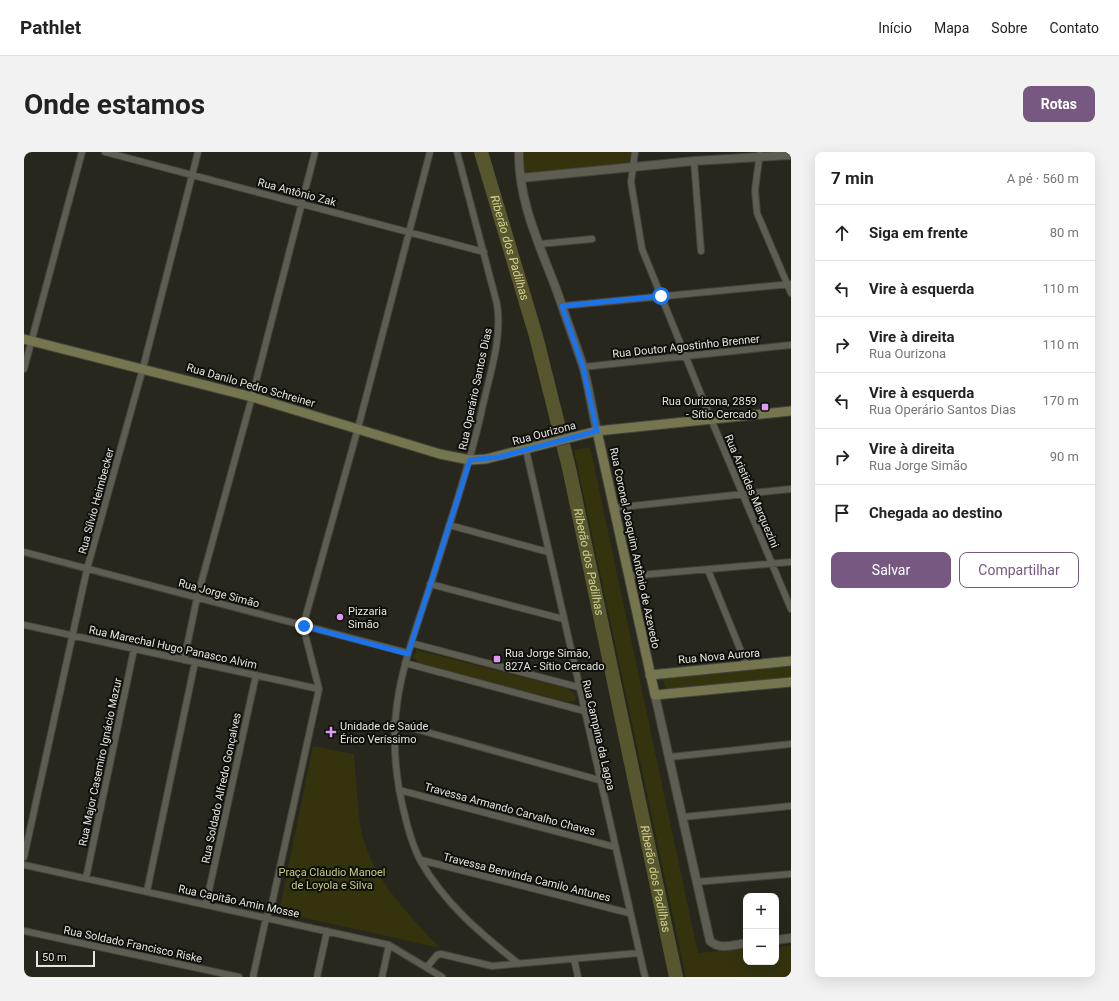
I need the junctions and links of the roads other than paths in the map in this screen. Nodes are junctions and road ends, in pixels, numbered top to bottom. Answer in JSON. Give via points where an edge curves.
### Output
{"nodes":[{"id":1,"x":82,"y":152,"type":"edge"},
{"id":2,"x":105,"y":152,"type":"edge"},
{"id":3,"x":198,"y":152,"type":"edge"},
{"id":4,"x":316,"y":152,"type":"edge"},
{"id":5,"x":430,"y":152,"type":"edge"},
{"id":6,"x":457,"y":152,"type":"edge"},
{"id":7,"x":519,"y":152,"type":"edge"},
{"id":8,"x":635,"y":152,"type":"edge"},
{"id":9,"x":759,"y":154,"type":"edge"},
{"id":10,"x":791,"y":155,"type":"edge"},
{"id":11,"x":694,"y":161,"type":"junction"},
{"id":12,"x":633,"y":168,"type":"junction"},
{"id":13,"x":192,"y":175,"type":"junction"},
{"id":14,"x":520,"y":178,"type":"junction"},
{"id":15,"x":302,"y":204,"type":"junction"},
{"id":16,"x":409,"y":232,"type":"junction"},
{"id":17,"x":592,"y":239,"type":"dead end"},
{"id":18,"x":540,"y":244,"type":"junction"},
{"id":19,"x":701,"y":251,"type":"dead end"},
{"id":20,"x":484,"y":252,"type":"junction"},
{"id":21,"x":789,"y":284,"type":"edge"},
{"id":22,"x":791,"y":293,"type":"edge"},
{"id":23,"x":661,"y":296,"type":"junction"},
{"id":24,"x":562,"y":306,"type":"junction"},
{"id":25,"x":28,"y":340,"type":"edge"},
{"id":26,"x":791,"y":344,"type":"edge"},
{"id":27,"x":685,"y":355,"type":"junction"},
{"id":28,"x":583,"y":367,"type":"junction"},
{"id":29,"x":143,"y":368,"type":"junction"},
{"id":30,"x":24,"y":369,"type":"edge"},
{"id":31,"x":252,"y":396,"type":"junction"},
{"id":32,"x":791,"y":411,"type":"edge"},
{"id":33,"x":710,"y":419,"type":"junction"},
{"id":34,"x":358,"y":428,"type":"junction"},
{"id":35,"x":612,"y":430,"type":"junction"},
{"id":36,"x":597,"y":431,"type":"junction"},
{"id":37,"x":600,"y":442,"type":"junction"},
{"id":38,"x":526,"y":450,"type":"junction"},
{"id":39,"x":470,"y":460,"type":"junction"},
{"id":40,"x":791,"y":489,"type":"edge"},
{"id":41,"x":742,"y":494,"type":"junction"},
{"id":42,"x":613,"y":508,"type":"junction"},
{"id":43,"x":449,"y":525,"type":"junction"},
{"id":44,"x":24,"y":552,"type":"edge"},
{"id":45,"x":548,"y":552,"type":"junction"},
{"id":46,"x":791,"y":562,"type":"edge"},
{"id":47,"x":772,"y":563,"type":"junction"},
{"id":48,"x":87,"y":569,"type":"junction"},
{"id":49,"x":708,"y":570,"type":"junction"},
{"id":50,"x":629,"y":576,"type":"junction"},
{"id":51,"x":430,"y":584,"type":"junction"},
{"id":52,"x":196,"y":598,"type":"junction"},
{"id":53,"x":791,"y":609,"type":"edge"},
{"id":54,"x":563,"y":618,"type":"junction"},
{"id":55,"x":24,"y":625,"type":"edge"},
{"id":56,"x":304,"y":626,"type":"junction"},
{"id":57,"x":73,"y":636,"type":"junction"},
{"id":58,"x":411,"y":643,"type":"junction"},
{"id":59,"x":134,"y":649,"type":"junction"},
{"id":60,"x":408,"y":654,"type":"junction"},
{"id":61,"x":184,"y":660,"type":"junction"},
{"id":62,"x":791,"y":661,"type":"edge"},
{"id":63,"x":195,"y":662,"type":"junction"},
{"id":64,"x":405,"y":663,"type":"junction"},
{"id":65,"x":747,"y":666,"type":"junction"},
{"id":66,"x":256,"y":675,"type":"junction"},
{"id":67,"x":650,"y":675,"type":"junction"},
{"id":68,"x":791,"y":682,"type":"edge"},
{"id":69,"x":578,"y":687,"type":"junction"},
{"id":70,"x":318,"y":689,"type":"junction"},
{"id":71,"x":655,"y":695,"type":"junction"},
{"id":72,"x":584,"y":711,"type":"junction"},
{"id":73,"x":394,"y":723,"type":"junction"},
{"id":74,"x":791,"y":744,"type":"edge"},
{"id":75,"x":670,"y":757,"type":"junction"},
{"id":76,"x":599,"y":780,"type":"junction"},
{"id":77,"x":399,"y":790,"type":"junction"},
{"id":78,"x":791,"y":806,"type":"edge"},
{"id":79,"x":683,"y":817,"type":"junction"},
{"id":80,"x":615,"y":847,"type":"junction"},
{"id":81,"x":24,"y":857,"type":"edge"},
{"id":82,"x":421,"y":860,"type":"junction"},
{"id":83,"x":24,"y":864,"type":"edge"},
{"id":84,"x":791,"y":874,"type":"edge"},
{"id":85,"x":86,"y":878,"type":"junction"},
{"id":86,"x":696,"y":882,"type":"junction"},
{"id":87,"x":146,"y":891,"type":"junction"},
{"id":88,"x":206,"y":904,"type":"junction"},
{"id":89,"x":629,"y":913,"type":"junction"},
{"id":90,"x":266,"y":918,"type":"junction"},
{"id":91,"x":24,"y":931,"type":"edge"},
{"id":92,"x":326,"y":931,"type":"junction"},
{"id":93,"x":791,"y":938,"type":"edge"},
{"id":94,"x":779,"y":940,"type":"edge"},
{"id":95,"x":389,"y":944,"type":"junction"},
{"id":96,"x":743,"y":944,"type":"edge"},
{"id":97,"x":639,"y":953,"type":"junction"},
{"id":98,"x":574,"y":959,"type":"junction"},
{"id":99,"x":519,"y":964,"type":"junction"},
{"id":100,"x":427,"y":967,"type":"junction"},
{"id":101,"x":239,"y":977,"type":"edge"},
{"id":102,"x":253,"y":977,"type":"edge"},
{"id":103,"x":317,"y":977,"type":"edge"},
{"id":104,"x":382,"y":977,"type":"edge"},
{"id":105,"x":442,"y":977,"type":"edge"},
{"id":106,"x":578,"y":977,"type":"edge"},
{"id":107,"x":644,"y":977,"type":"edge"}],
"edges":[{"from":1,"to":25,"type":"street"},
{"from":2,"to":13,"type":"street","name":"Rua Antônio Zak"},
{"from":3,"to":13,"type":"street","name":"Rua Sílvio Heimbecker"},
{"from":4,"to":15,"type":"street"},
{"from":5,"to":16,"type":"street"},
{"from":6,"to":20,"type":"street","name":"Rua Operário Santos Dias","via":[[472,216]]},
{"from":7,"to":14,"type":"street","name":"Rua Coronel Joaquim Antônio de Azevedo"},
{"from":8,"to":12,"type":"street","name":"Rua Aristides Marquezini"},
{"from":9,"to":10,"type":"street"},
{"from":9,"to":11,"type":"street"},
{"from":9,"to":21,"type":"street","via":[[754,190],[757,213]]},
{"from":11,"to":12,"type":"street"},
{"from":11,"to":19,"type":"street"},
{"from":12,"to":14,"type":"street"},
{"from":12,"to":23,"type":"street","name":"Rua Aristides Marquezini","via":[[631,182],[642,249]]},
{"from":13,"to":15,"type":"street","name":"Rua Antônio Zak"},
{"from":13,"to":29,"type":"street","name":"Rua Sílvio Heimbecker"},
{"from":14,"to":18,"type":"street","name":"Rua Coronel Joaquim Antônio de Azevedo","via":[[528,217]]},
{"from":15,"to":16,"type":"street","name":"Rua Antônio Zak"},
{"from":15,"to":31,"type":"street"},
{"from":16,"to":20,"type":"street","name":"Rua Antônio Zak"},
{"from":16,"to":34,"type":"street"},
{"from":17,"to":18,"type":"street"},
{"from":18,"to":24,"type":"street","name":"Rua Coronel Joaquim Antônio de Azevedo"},
{"from":20,"to":39,"type":"street","name":"Rua Operário Santos Dias","via":[[497,304],[499,329]]},
{"from":21,"to":22,"type":"street"},
{"from":21,"to":23,"type":"street"},
{"from":23,"to":24,"type":"street"},
{"from":23,"to":27,"type":"street","name":"Rua Aristides Marquezini"},
{"from":24,"to":28,"type":"street","name":"Rua Coronel Joaquim Antônio de Azevedo"},
{"from":25,"to":29,"type":"main road","name":"Rua Danilo Pedro Schreiner"},
{"from":25,"to":30,"type":"street"},
{"from":26,"to":27,"type":"street","name":"Rua Doutor Agostinho Brenner"},
{"from":27,"to":28,"type":"street","name":"Rua Doutor Agostinho Brenner"},
{"from":27,"to":33,"type":"street","name":"Rua Aristides Marquezini"},
{"from":28,"to":36,"type":"street","name":"Rua Coronel Joaquim Antônio de Azevedo"},
{"from":29,"to":31,"type":"main road","name":"Rua Danilo Pedro Schreiner"},
{"from":29,"to":48,"type":"street","name":"Rua Sílvio Heimbecker"},
{"from":31,"to":34,"type":"main road","name":"Rua Danilo Pedro Schreiner"},
{"from":31,"to":52,"type":"street"},
{"from":32,"to":33,"type":"main road","name":"Rua Ourizona"},
{"from":33,"to":35,"type":"main road","name":"Rua Ourizona"},
{"from":33,"to":41,"type":"street","name":"Rua Aristides Marquezini"},
{"from":34,"to":39,"type":"main road","name":"Rua Danilo Pedro Schreiner","via":[[440,454]]},
{"from":34,"to":56,"type":"street"},
{"from":35,"to":36,"type":"main road","name":"Rua Ourizona"},
{"from":35,"to":37,"type":"main road"},
{"from":36,"to":37,"type":"main road","name":"Rua Coronel Joaquim Antônio de Azevedo"},
{"from":36,"to":38,"type":"main road","name":"Rua Ourizona"},
{"from":37,"to":42,"type":"main road","name":"Rua Coronel Joaquim Antônio de Azevedo"},
{"from":38,"to":39,"type":"main road","name":"Rua Ourizona","via":[[499,457]]},
{"from":38,"to":45,"type":"street","name":"Rua Campina da Lagoa"},
{"from":39,"to":43,"type":"street","name":"Rua Operário Santos Dias"},
{"from":40,"to":41,"type":"street"},
{"from":41,"to":42,"type":"street"},
{"from":41,"to":47,"type":"street","name":"Rua Aristides Marquezini"},
{"from":42,"to":50,"type":"main road","name":"Rua Coronel Joaquim Antônio de Azevedo"},
{"from":43,"to":45,"type":"street"},
{"from":43,"to":51,"type":"street","name":"Rua Operário Santos Dias"},
{"from":44,"to":48,"type":"street","name":"Rua Jorge Simão"},
{"from":45,"to":54,"type":"street","name":"Rua Campina da Lagoa"},
{"from":46,"to":47,"type":"street"},
{"from":47,"to":49,"type":"street"},
{"from":47,"to":53,"type":"street","name":"Rua Aristides Marquezini"},
{"from":48,"to":52,"type":"street","name":"Rua Jorge Simão"},
{"from":48,"to":57,"type":"street","name":"Rua Sílvio Heimbecker"},
{"from":49,"to":50,"type":"street"},
{"from":49,"to":65,"type":"street"},
{"from":50,"to":67,"type":"main road","name":"Rua Coronel Joaquim Antônio de Azevedo"},
{"from":51,"to":54,"type":"street"},
{"from":51,"to":58,"type":"street","name":"Rua Operário Santos Dias"},
{"from":52,"to":56,"type":"street","name":"Rua Jorge Simão"},
{"from":52,"to":61,"type":"street"},
{"from":54,"to":69,"type":"street","name":"Rua Campina da Lagoa"},
{"from":55,"to":57,"type":"street","name":"Rua Marechal Hugo Panasco Alvim"},
{"from":56,"to":60,"type":"street","name":"Rua Jorge Simão"},
{"from":56,"to":70,"type":"street"},
{"from":57,"to":59,"type":"street","name":"Rua Marechal Hugo Panasco Alvim"},
{"from":57,"to":81,"type":"street","name":"Rua Sílvio Heimbecker"},
{"from":58,"to":60,"type":"street","name":"Rua Operário Santos Dias"},
{"from":58,"to":69,"type":"street"},
{"from":59,"to":61,"type":"street","name":"Rua Marechal Hugo Panasco Alvim"},
{"from":59,"to":85,"type":"street","name":"Rua Major Casemiro Ignácio Mazur"},
{"from":60,"to":64,"type":"street","name":"Rua Operário Santos Dias"},
{"from":61,"to":63,"type":"street","name":"Rua Marechal Hugo Panasco Alvim"},
{"from":62,"to":65,"type":"main road","name":"Rua Nova Aurora"},
{"from":63,"to":66,"type":"street","name":"Rua Marechal Hugo Panasco Alvim"},
{"from":63,"to":87,"type":"street"},
{"from":64,"to":72,"type":"street"},
{"from":64,"to":73,"type":"street","name":"Rua Operário Santos Dias"},
{"from":65,"to":67,"type":"main road","name":"Rua Nova Aurora"},
{"from":66,"to":70,"type":"street","name":"Rua Marechal Hugo Panasco Alvim"},
{"from":66,"to":88,"type":"street","name":"Rua Soldado Alfredo Gonçalves"},
{"from":67,"to":71,"type":"main road","name":"Rua Coronel Joaquim Antônio de Azevedo"},
{"from":68,"to":71,"type":"main road"},
{"from":69,"to":72,"type":"street","name":"Rua Campina da Lagoa"},
{"from":70,"to":90,"type":"street"},
{"from":71,"to":75,"type":"street","name":"Rua Coronel Joaquim Antônio de Azevedo"},
{"from":72,"to":76,"type":"street","name":"Rua Campina da Lagoa"},
{"from":73,"to":76,"type":"street"},
{"from":73,"to":77,"type":"street","name":"Rua Operário Santos Dias"},
{"from":74,"to":75,"type":"street"},
{"from":75,"to":79,"type":"street","name":"Rua Coronel Joaquim Antônio de Azevedo"},
{"from":76,"to":80,"type":"street","name":"Rua Campina da Lagoa"},
{"from":77,"to":80,"type":"street","name":"Travessa Armando Carvalho Chaves"},
{"from":77,"to":82,"type":"street","name":"Rua Operário Santos Dias","via":[[408,828]]},
{"from":78,"to":79,"type":"street"},
{"from":79,"to":86,"type":"street","name":"Rua Coronel Joaquim Antônio de Azevedo"},
{"from":80,"to":89,"type":"street","name":"Rua Campina da Lagoa"},
{"from":82,"to":89,"type":"street","name":"Travessa Benvinda Camilo Antunes"},
{"from":82,"to":99,"type":"street","name":"Rua Operário Santos Dias","via":[[442,891],[465,918]]},
{"from":83,"to":85,"type":"street","name":"Rua Capitão Amin Mosse"},
{"from":84,"to":86,"type":"street"},
{"from":85,"to":87,"type":"street","name":"Rua Capitão Amin Mosse"},
{"from":86,"to":96,"type":"street","name":"Rua Coronel Joaquim Antônio de Azevedo","via":[[710,941],[722,946]]},
{"from":87,"to":88,"type":"street","name":"Rua Capitão Amin Mosse"},
{"from":88,"to":90,"type":"street","name":"Rua Capitão Amin Mosse"},
{"from":89,"to":97,"type":"street","name":"Rua Campina da Lagoa"},
{"from":90,"to":92,"type":"street","name":"Rua Capitão Amin Mosse"},
{"from":90,"to":102,"type":"street"},
{"from":91,"to":101,"type":"street","name":"Rua Soldado Francisco Riske"},
{"from":92,"to":95,"type":"street","name":"Rua Capitão Amin Mosse"},
{"from":92,"to":103,"type":"street"},
{"from":93,"to":94,"type":"street"},
{"from":95,"to":100,"type":"street","name":"Rua Capitão Amin Mosse"},
{"from":95,"to":104,"type":"street"},
{"from":97,"to":98,"type":"street"},
{"from":97,"to":107,"type":"street","name":"Rua Campina da Lagoa"},
{"from":98,"to":99,"type":"street"},
{"from":98,"to":106,"type":"street"},
{"from":99,"to":100,"type":"street","via":[[482,965],[440,954]]},
{"from":100,"to":105,"type":"street","name":"Rua Capitão Amin Mosse"}]}
